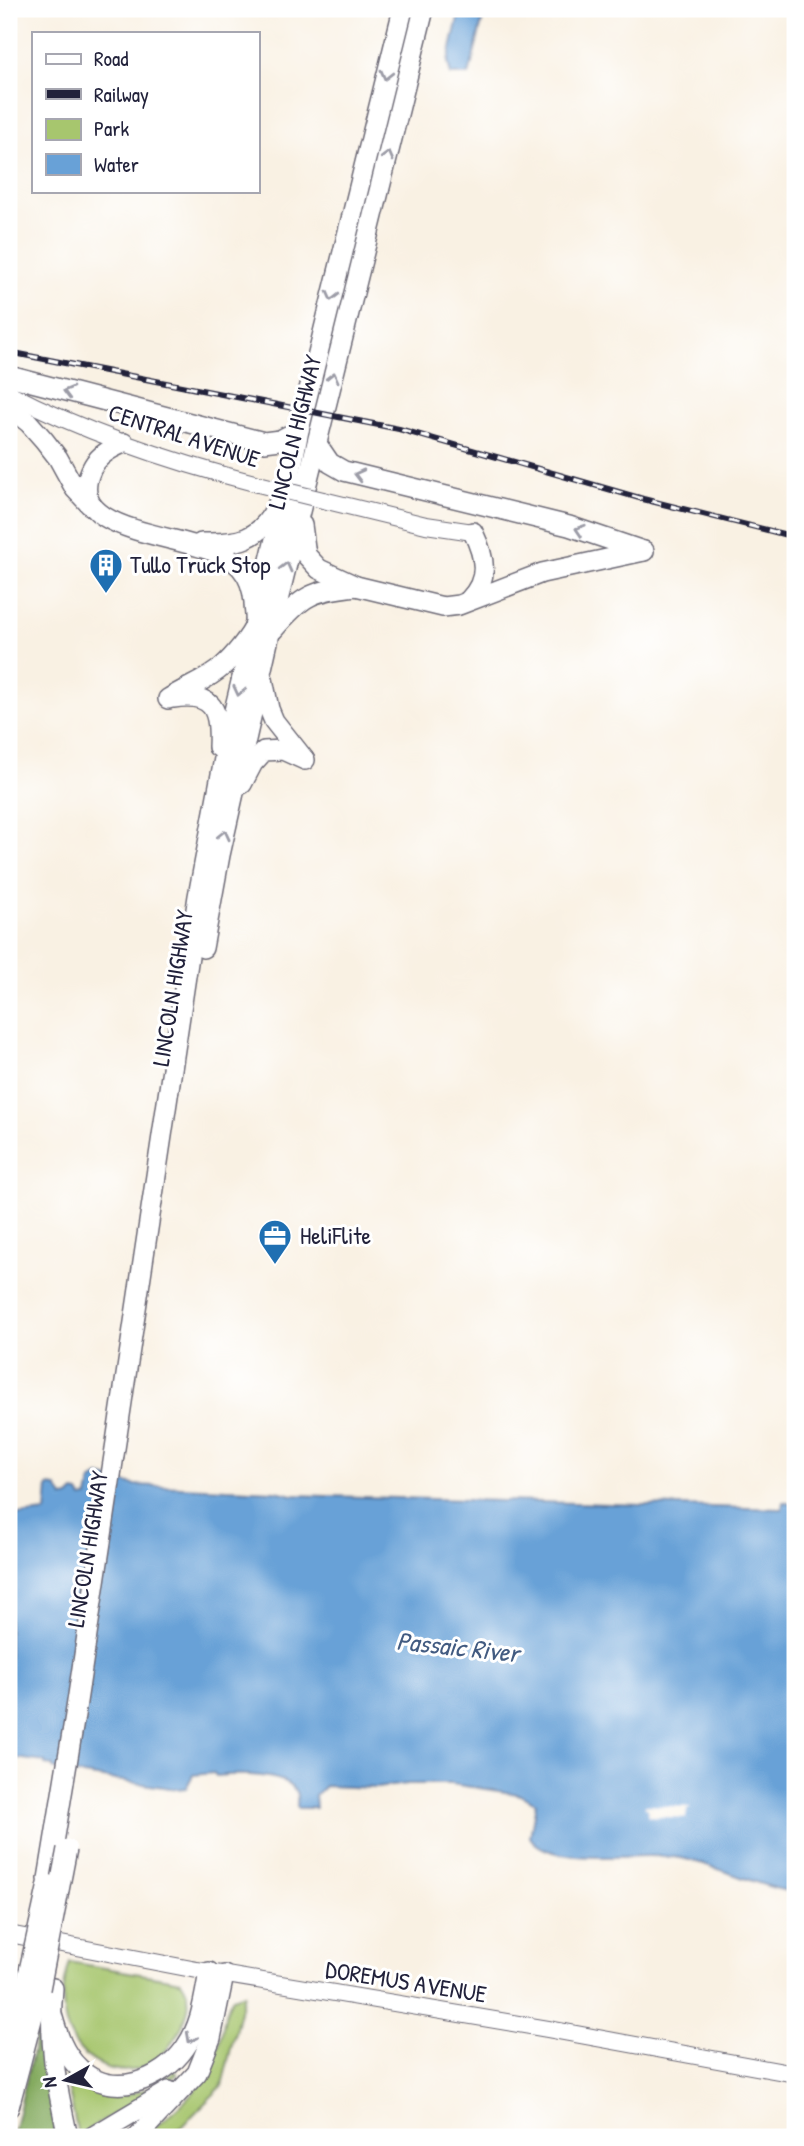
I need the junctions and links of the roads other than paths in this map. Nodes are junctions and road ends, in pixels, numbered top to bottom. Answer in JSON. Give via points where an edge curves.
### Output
{"nodes":[{"id":1,"x":402,"y":9,"type":"edge"},
{"id":2,"x":424,"y":9,"type":"edge"},
{"id":3,"x":9,"y":376,"type":"edge"},
{"id":4,"x":9,"y":393,"type":"edge"},
{"id":5,"x":9,"y":407,"type":"edge"},
{"id":6,"x":299,"y":430,"type":"junction"},
{"id":7,"x":124,"y":443,"type":"junction"},
{"id":8,"x":317,"y":444,"type":"junction"},
{"id":9,"x":290,"y":476,"type":"junction"},
{"id":10,"x":91,"y":506,"type":"junction"},
{"id":11,"x":301,"y":510,"type":"junction"},
{"id":12,"x":473,"y":532,"type":"joint"},
{"id":13,"x":191,"y":542,"type":"junction"},
{"id":14,"x":356,"y":586,"type":"junction"},
{"id":15,"x":468,"y":600,"type":"junction"},
{"id":16,"x":262,"y":629,"type":"junction"},
{"id":17,"x":262,"y":670,"type":"junction"},
{"id":18,"x":223,"y":803,"type":"junction"},
{"id":19,"x":189,"y":999,"type":"junction"},
{"id":20,"x":9,"y":1934,"type":"edge"},
{"id":21,"x":216,"y":1973,"type":"junction"},
{"id":22,"x":29,"y":1987,"type":"edge"},
{"id":23,"x":51,"y":2011,"type":"junction"},
{"id":24,"x":206,"y":2052,"type":"junction"},
{"id":25,"x":9,"y":2054,"type":"edge"},
{"id":26,"x":795,"y":2074,"type":"edge"},
{"id":27,"x":9,"y":2107,"type":"edge"},
{"id":28,"x":68,"y":2137,"type":"edge"},
{"id":29,"x":92,"y":2137,"type":"edge"},
{"id":30,"x":137,"y":2137,"type":"edge"}],
"edges":[{"from":1,"to":6,"type":"highway","name":"LINCOLN HIGHWAY","one_way":true},
{"from":8,"to":2,"type":"highway","name":"LINCOLN HIGHWAY","one_way":true},
{"from":6,"to":3,"type":"highway","one_way":true,"via":[[264,442]]},
{"from":4,"to":7,"type":"main road","name":"CENTRAL AVENUE"},
{"from":5,"to":10,"type":"highway","via":[[44,440]]},
{"from":6,"to":9,"type":"highway","name":"LINCOLN HIGHWAY"},
{"from":7,"to":10,"type":"highway","via":[[93,466],[87,489]]},
{"from":7,"to":12,"type":"main road","name":"CENTRAL AVENUE","bridge":true,"via":[[258,484]]},
{"from":8,"to":11,"type":"highway","name":"LINCOLN HIGHWAY"},
{"from":15,"to":8,"type":"highway","one_way":true,"via":[[542,573],[644,551],[569,526],[344,471],[330,463]]},
{"from":9,"to":13,"type":"highway","via":[[267,524],[258,532],[232,542]]},
{"from":9,"to":16,"type":"highway","name":"LINCOLN HIGHWAY"},
{"from":10,"to":13,"type":"highway","via":[[115,523]]},
{"from":11,"to":14,"type":"highway","via":[[308,559]]},
{"from":16,"to":11,"type":"highway","name":"LINCOLN HIGHWAY","one_way":true},
{"from":12,"to":15,"type":"highway","via":[[484,571],[480,587]]},
{"from":13,"to":16,"type":"highway","via":[[242,568]]},
{"from":14,"to":15,"type":"highway","via":[[443,607]]},
{"from":14,"to":16,"type":"highway","via":[[311,594]]},
{"from":16,"to":17,"type":"highway","name":"LINCOLN HIGHWAY"},
{"from":16,"to":18,"type":"highway","name":"LINCOLN HIGHWAY","one_way":true},
{"from":16,"to":18,"type":"highway","via":[[219,670],[168,699],[197,697],[215,709]]},
{"from":17,"to":18,"type":"highway","name":"LINCOLN HIGHWAY"},
{"from":17,"to":18,"type":"highway","via":[[271,715],[305,760],[283,750],[264,751]]},
{"from":18,"to":19,"type":"highway","name":"LINCOLN HIGHWAY"},
{"from":19,"to":22,"type":"highway","name":"LINCOLN HIGHWAY","bridge":true},
{"from":19,"to":22,"type":"highway","name":"LINCOLN HIGHWAY","bridge":true,"via":[[67,1849]]},
{"from":20,"to":21,"type":"main road","name":"DOREMUS AVENUE"},
{"from":21,"to":23,"type":"highway","one_way":true,"via":[[189,2042],[167,2067],[140,2082],[102,2082],[80,2069],[60,2041]]},
{"from":21,"to":24,"type":"highway","via":[[213,2032]]},
{"from":21,"to":26,"type":"main road","name":"DOREMUS AVENUE"},
{"from":22,"to":23,"type":"highway"},
{"from":22,"to":25,"type":"highway"},
{"from":22,"to":27,"type":"highway"},
{"from":23,"to":28,"type":"highway","via":[[52,2063]]},
{"from":24,"to":29,"type":"highway","via":[[166,2093]]},
{"from":24,"to":30,"type":"highway","via":[[197,2073]]}]}
